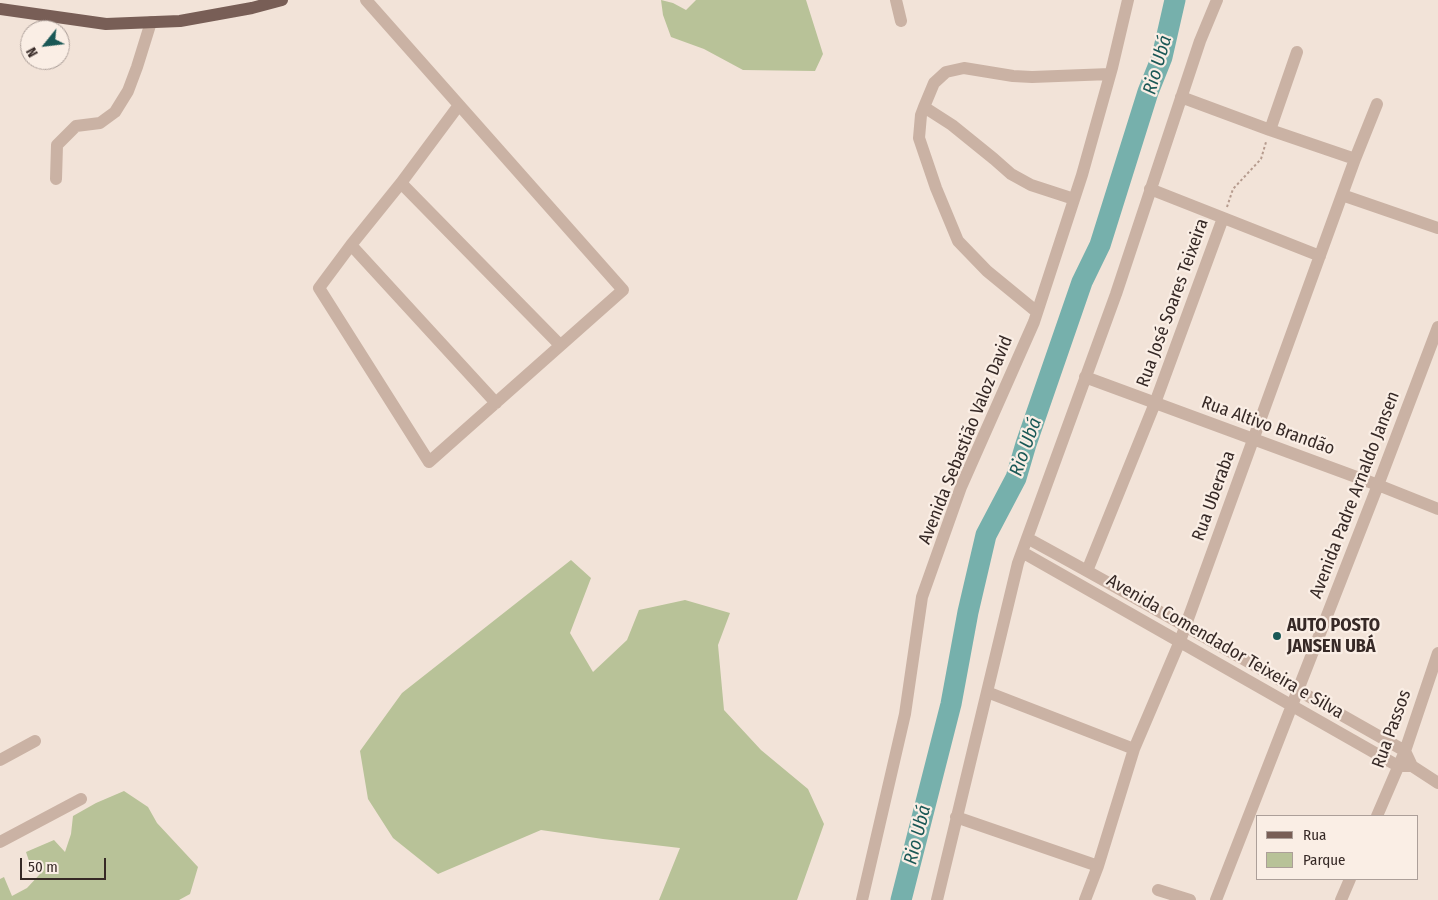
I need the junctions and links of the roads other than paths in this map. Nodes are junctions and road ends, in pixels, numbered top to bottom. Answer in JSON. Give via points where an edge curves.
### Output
{"nodes":[{"id":1,"x":282,"y":0,"type":"edge"},
{"id":2,"x":366,"y":0,"type":"edge"},
{"id":3,"x":896,"y":0,"type":"edge"},
{"id":4,"x":1128,"y":0,"type":"edge"},
{"id":5,"x":1217,"y":0,"type":"edge"},
{"id":6,"x":0,"y":9,"type":"edge"},
{"id":7,"x":901,"y":21,"type":"dead end"},
{"id":8,"x":151,"y":22,"type":"junction"},
{"id":9,"x":1297,"y":52,"type":"dead end"},
{"id":10,"x":1110,"y":74,"type":"junction"},
{"id":11,"x":1181,"y":97,"type":"junction"},
{"id":12,"x":1378,"y":104,"type":"dead end"},
{"id":13,"x":459,"y":105,"type":"junction"},
{"id":14,"x":924,"y":107,"type":"junction"},
{"id":15,"x":1270,"y":130,"type":"junction"},
{"id":16,"x":1355,"y":159,"type":"junction"},
{"id":17,"x":56,"y":180,"type":"dead end"},
{"id":18,"x":401,"y":183,"type":"junction"},
{"id":19,"x":1150,"y":189,"type":"junction"},
{"id":20,"x":1342,"y":195,"type":"junction"},
{"id":21,"x":1074,"y":199,"type":"junction"},
{"id":22,"x":1222,"y":218,"type":"junction"},
{"id":23,"x":1438,"y":228,"type":"edge"},
{"id":24,"x":351,"y":245,"type":"junction"},
{"id":25,"x":1320,"y":256,"type":"junction"},
{"id":26,"x":1037,"y":312,"type":"junction"},
{"id":27,"x":1438,"y":327,"type":"edge"},
{"id":28,"x":560,"y":345,"type":"junction"},
{"id":29,"x":1085,"y":377,"type":"junction"},
{"id":30,"x":496,"y":403,"type":"junction"},
{"id":31,"x":1155,"y":403,"type":"junction"},
{"id":32,"x":1254,"y":439,"type":"junction"},
{"id":33,"x":1378,"y":485,"type":"junction"},
{"id":34,"x":1438,"y":509,"type":"edge"},
{"id":35,"x":1027,"y":538,"type":"junction"},
{"id":36,"x":1022,"y":552,"type":"junction"},
{"id":37,"x":1087,"y":570,"type":"junction"},
{"id":38,"x":1186,"y":625,"type":"junction"},
{"id":39,"x":1180,"y":641,"type":"junction"},
{"id":40,"x":1438,"y":653,"type":"edge"},
{"id":41,"x":1297,"y":690,"type":"junction"},
{"id":42,"x":986,"y":692,"type":"junction"},
{"id":43,"x":1292,"y":705,"type":"junction"},
{"id":44,"x":35,"y":741,"type":"dead end"},
{"id":45,"x":1134,"y":749,"type":"junction"},
{"id":46,"x":1405,"y":751,"type":"junction"},
{"id":47,"x":0,"y":760,"type":"edge"},
{"id":48,"x":1398,"y":766,"type":"junction"},
{"id":49,"x":1412,"y":766,"type":"junction"},
{"id":50,"x":1438,"y":783,"type":"edge"},
{"id":51,"x":81,"y":799,"type":"dead end"},
{"id":52,"x":1376,"y":815,"type":"edge"},
{"id":53,"x":956,"y":817,"type":"junction"},
{"id":54,"x":0,"y":842,"type":"edge"},
{"id":55,"x":1098,"y":866,"type":"junction"},
{"id":56,"x":1350,"y":880,"type":"edge"},
{"id":57,"x":1158,"y":890,"type":"dead end"},
{"id":58,"x":862,"y":900,"type":"edge"},
{"id":59,"x":937,"y":900,"type":"edge"},
{"id":60,"x":1085,"y":900,"type":"edge"},
{"id":61,"x":1190,"y":900,"type":"edge"},
{"id":62,"x":1216,"y":900,"type":"edge"},
{"id":63,"x":1340,"y":900,"type":"edge"}],
"edges":[{"from":1,"to":8,"type":"main road","via":[[180,21]]},
{"from":2,"to":13,"type":"street"},
{"from":3,"to":7,"type":"street"},
{"from":4,"to":10,"type":"street","name":"Avenida Sebastião Valoz David"},
{"from":5,"to":11,"type":"street"},
{"from":6,"to":8,"type":"main road","via":[[106,24]]},
{"from":8,"to":17,"type":"street","via":[[128,91],[115,112],[100,123],[76,126],[57,145]]},
{"from":9,"to":15,"type":"street"},
{"from":10,"to":14,"type":"street","via":[[1032,77],[964,68],[946,72],[934,83]]},
{"from":10,"to":21,"type":"street","name":"Avenida Sebastião Valoz David"},
{"from":11,"to":15,"type":"street"},
{"from":11,"to":19,"type":"street"},
{"from":12,"to":16,"type":"street","name":"Rua Uberaba"},
{"from":13,"to":18,"type":"street"},
{"from":13,"to":28,"type":"street","via":[[623,290]]},
{"from":14,"to":21,"type":"street","via":[[952,125],[1011,174],[1031,185]]},
{"from":14,"to":26,"type":"street","via":[[919,138],[958,241],[987,271]]},
{"from":15,"to":16,"type":"street"},
{"from":16,"to":20,"type":"street","name":"Rua Uberaba"},
{"from":18,"to":24,"type":"street"},
{"from":18,"to":28,"type":"street"},
{"from":19,"to":22,"type":"street"},
{"from":19,"to":29,"type":"street"},
{"from":20,"to":23,"type":"street"},
{"from":20,"to":25,"type":"street","name":"Rua Uberaba"},
{"from":21,"to":26,"type":"street","name":"Avenida Sebastião Valoz David"},
{"from":22,"to":25,"type":"street"},
{"from":22,"to":31,"type":"street","name":"Rua José Soares Teixeira"},
{"from":24,"to":30,"type":"street"},
{"from":24,"to":30,"type":"street","via":[[319,288],[428,462]]},
{"from":25,"to":32,"type":"street","name":"Rua Uberaba"},
{"from":26,"to":58,"type":"street","name":"Avenida Sebastião Valoz David","via":[[961,487],[922,597],[905,714]]},
{"from":27,"to":33,"type":"street","name":"Avenida Padre Arnaldo Jansen"},
{"from":28,"to":30,"type":"street"},
{"from":29,"to":31,"type":"street","name":"Rua Altivo Brandão"},
{"from":29,"to":35,"type":"street"},
{"from":31,"to":32,"type":"street","name":"Rua Altivo Brandão"},
{"from":31,"to":37,"type":"street","name":"Rua José Soares Teixeira"},
{"from":32,"to":33,"type":"street","name":"Rua Altivo Brandão"},
{"from":32,"to":38,"type":"street","name":"Rua Uberaba"},
{"from":33,"to":34,"type":"street","name":"Rua Altivo Brandão"},
{"from":33,"to":41,"type":"street","name":"Avenida Padre Arnaldo Jansen"},
{"from":35,"to":36,"type":"street"},
{"from":35,"to":37,"type":"street","name":"Avenida Comendador Teixeira e Silva"},
{"from":36,"to":39,"type":"street","name":"Avenida Comendador Teixeira e Silva"},
{"from":36,"to":42,"type":"street"},
{"from":37,"to":38,"type":"street","name":"Avenida Comendador Teixeira e Silva"},
{"from":38,"to":39,"type":"street","name":"Rua Uberaba"},
{"from":38,"to":41,"type":"street","name":"Avenida Comendador Teixeira e Silva"},
{"from":39,"to":43,"type":"street","name":"Avenida Comendador Teixeira e Silva"},
{"from":39,"to":45,"type":"street","name":"Rua Uberaba"},
{"from":40,"to":46,"type":"street","name":"Rua Passos"},
{"from":41,"to":43,"type":"street","name":"Avenida Padre Arnaldo Jansen"},
{"from":41,"to":46,"type":"street","name":"Avenida Comendador Teixeira e Silva"},
{"from":42,"to":45,"type":"street"},
{"from":42,"to":53,"type":"street"},
{"from":43,"to":48,"type":"street","name":"Avenida Comendador Teixeira e Silva"},
{"from":43,"to":62,"type":"street","name":"Avenida Padre Arnaldo Jansen"},
{"from":44,"to":47,"type":"street"},
{"from":45,"to":55,"type":"street","name":"Rua Uberaba"},
{"from":46,"to":48,"type":"street","name":"Rua Passos"},
{"from":46,"to":49,"type":"street"},
{"from":48,"to":49,"type":"street","name":"Avenida Comendador Teixeira e Silva"},
{"from":48,"to":52,"type":"street","name":"Rua Passos"},
{"from":49,"to":50,"type":"street"},
{"from":51,"to":54,"type":"street"},
{"from":53,"to":55,"type":"street"},
{"from":53,"to":59,"type":"street"},
{"from":55,"to":60,"type":"street","name":"Rua Uberaba"},
{"from":56,"to":63,"type":"street"},
{"from":57,"to":61,"type":"street"}]}
